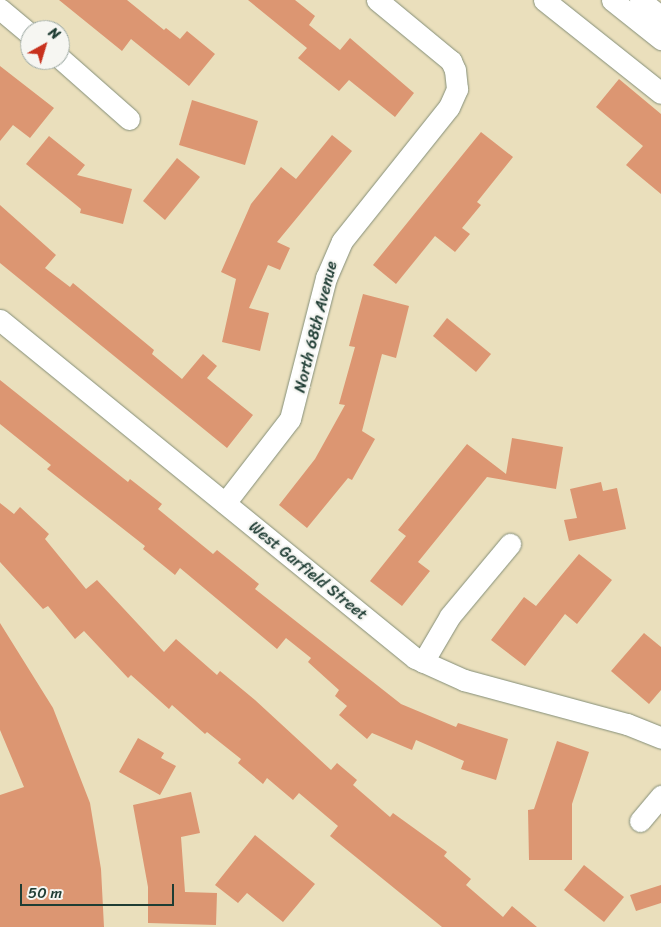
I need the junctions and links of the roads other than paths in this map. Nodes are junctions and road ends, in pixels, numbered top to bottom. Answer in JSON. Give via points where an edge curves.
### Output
{"nodes":[{"id":1,"x":376,"y":0,"type":"edge"},
{"id":2,"x":544,"y":0,"type":"edge"},
{"id":3,"x":612,"y":0,"type":"edge"},
{"id":4,"x":640,"y":0,"type":"edge"},
{"id":5,"x":0,"y":9,"type":"edge"},
{"id":6,"x":661,"y":17,"type":"edge"},
{"id":7,"x":20,"y":26,"type":"edge"},
{"id":8,"x":661,"y":39,"type":"edge"},
{"id":9,"x":70,"y":67,"type":"edge"},
{"id":10,"x":661,"y":93,"type":"edge"},
{"id":11,"x":129,"y":119,"type":"dead end"},
{"id":12,"x":0,"y":320,"type":"edge"},
{"id":13,"x":225,"y":503,"type":"junction"},
{"id":14,"x":510,"y":544,"type":"dead end"},
{"id":15,"x":423,"y":662,"type":"junction"},
{"id":16,"x":661,"y":738,"type":"edge"},
{"id":17,"x":661,"y":796,"type":"edge"},
{"id":18,"x":640,"y":821,"type":"dead end"}],
"edges":[{"from":1,"to":13,"type":"street","name":"North 68th Avenue","via":[[444,54],[455,70],[458,89],[449,107],[335,253],[290,419]]},
{"from":2,"to":10,"type":"street"},
{"from":3,"to":8,"type":"street"},
{"from":4,"to":6,"type":"street"},
{"from":5,"to":7,"type":"street"},
{"from":9,"to":11,"type":"street"},
{"from":12,"to":13,"type":"street","name":"West Garfield Street"},
{"from":13,"to":15,"type":"street","name":"West Garfield Street"},
{"from":14,"to":15,"type":"street","via":[[450,616]]},
{"from":15,"to":16,"type":"street","name":"West Garfield Street","via":[[464,680],[627,724]]},
{"from":17,"to":18,"type":"street"}]}
